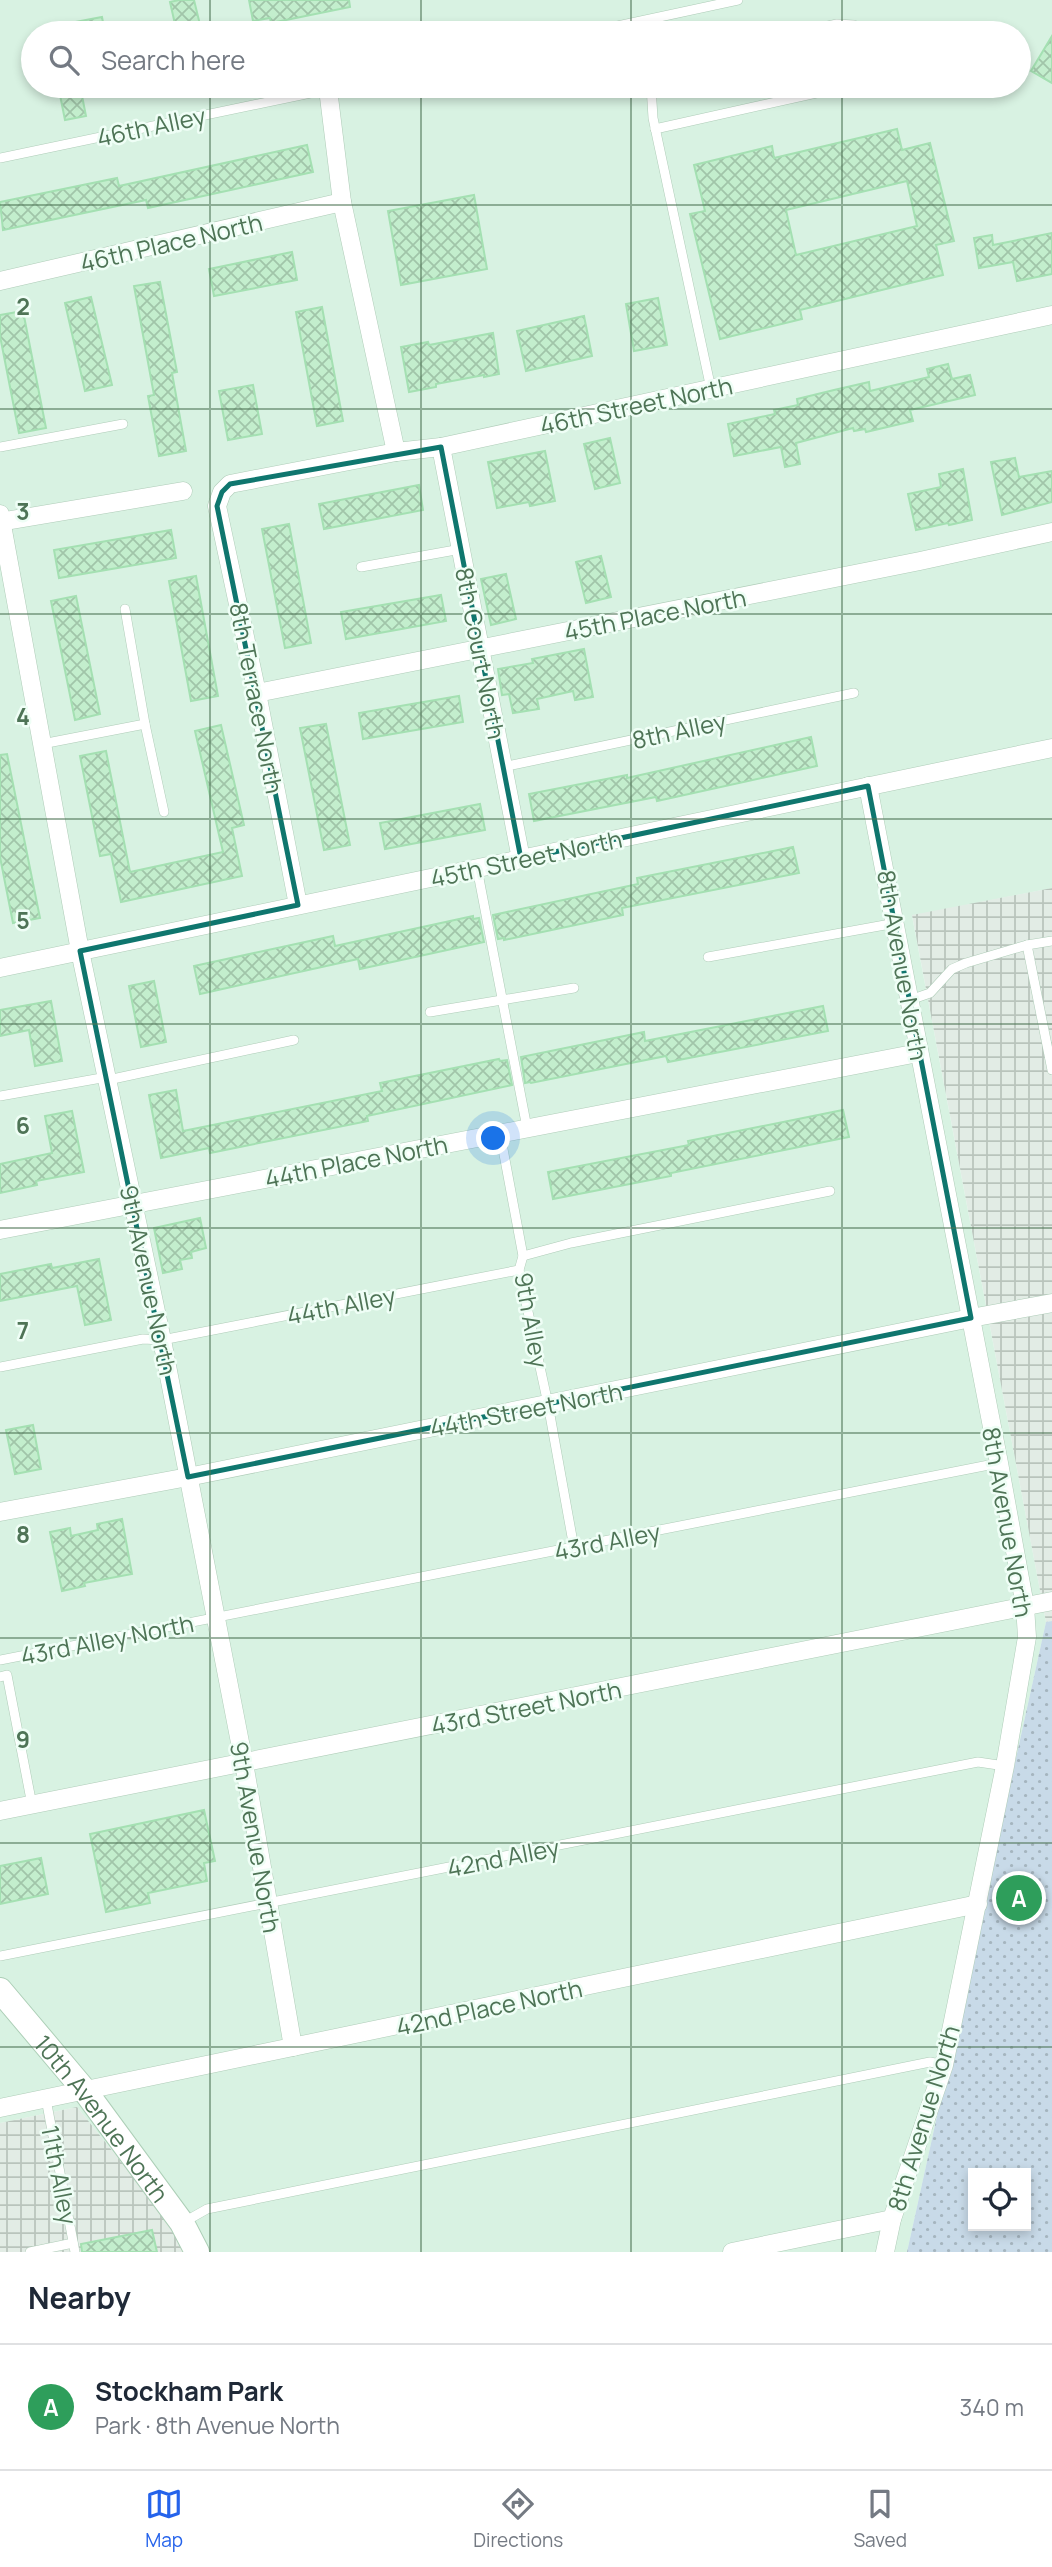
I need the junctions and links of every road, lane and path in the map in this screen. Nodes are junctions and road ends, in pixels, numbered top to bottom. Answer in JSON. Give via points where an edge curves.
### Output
{"nodes":[{"id":1,"x":738,"y":0,"type":"edge"},
{"id":2,"x":641,"y":21,"type":"edge"},
{"id":3,"x":288,"y":98,"type":"edge"},
{"id":4,"x":337,"y":98,"type":"edge"},
{"id":5,"x":652,"y":98,"type":"edge"},
{"id":6,"x":795,"y":98,"type":"edge"},
{"id":7,"x":655,"y":129,"type":"junction"},
{"id":8,"x":0,"y":158,"type":"edge"},
{"id":9,"x":342,"y":202,"type":"junction"},
{"id":10,"x":0,"y":281,"type":"edge"},
{"id":11,"x":1052,"y":315,"type":"edge"},
{"id":12,"x":712,"y":389,"type":"junction"},
{"id":13,"x":123,"y":424,"type":"dead end"},
{"id":14,"x":0,"y":447,"type":"edge"},
{"id":15,"x":441,"y":447,"type":"junction"},
{"id":16,"x":396,"y":452,"type":"junction"},
{"id":17,"x":183,"y":491,"type":"dead end"},
{"id":18,"x":222,"y":492,"type":"joint"},
{"id":19,"x":1,"y":519,"type":"edge"},
{"id":20,"x":1052,"y":532,"type":"edge"},
{"id":21,"x":461,"y":549,"type":"junction"},
{"id":22,"x":361,"y":567,"type":"dead end"},
{"id":23,"x":125,"y":609,"type":"dead end"},
{"id":24,"x":480,"y":648,"type":"junction"},
{"id":25,"x":257,"y":693,"type":"junction"},
{"id":26,"x":854,"y":693,"type":"dead end"},
{"id":27,"x":145,"y":724,"type":"junction"},
{"id":28,"x":42,"y":744,"type":"junction"},
{"id":29,"x":1052,"y":748,"type":"edge"},
{"id":30,"x":503,"y":767,"type":"junction"},
{"id":31,"x":868,"y":786,"type":"junction"},
{"id":32,"x":164,"y":812,"type":"dead end"},
{"id":33,"x":521,"y":859,"type":"junction"},
{"id":34,"x":477,"y":868,"type":"junction"},
{"id":35,"x":298,"y":905,"type":"junction"},
{"id":36,"x":896,"y":923,"type":"junction"},
{"id":37,"x":1052,"y":941,"type":"edge"},
{"id":38,"x":1027,"y":945,"type":"junction"},
{"id":39,"x":80,"y":951,"type":"junction"},
{"id":40,"x":708,"y":957,"type":"dead end"},
{"id":41,"x":0,"y":968,"type":"edge"},
{"id":42,"x":574,"y":988,"type":"dead end"},
{"id":43,"x":503,"y":1000,"type":"junction"},
{"id":44,"x":909,"y":1000,"type":"junction"},
{"id":45,"x":430,"y":1012,"type":"dead end"},
{"id":46,"x":294,"y":1040,"type":"dead end"},
{"id":47,"x":918,"y":1053,"type":"junction"},
{"id":48,"x":1052,"y":1070,"type":"edge"},
{"id":49,"x":107,"y":1079,"type":"junction"},
{"id":50,"x":0,"y":1096,"type":"edge"},
{"id":51,"x":527,"y":1128,"type":"junction"},
{"id":52,"x":500,"y":1133,"type":"junction"},
{"id":53,"x":830,"y":1191,"type":"dead end"},
{"id":54,"x":134,"y":1203,"type":"junction"},
{"id":55,"x":0,"y":1230,"type":"edge"},
{"id":56,"x":523,"y":1255,"type":"junction"},
{"id":57,"x":519,"y":1270,"type":"junction"},
{"id":58,"x":1052,"y":1303,"type":"edge"},
{"id":59,"x":971,"y":1318,"type":"junction"},
{"id":60,"x":162,"y":1340,"type":"junction"},
{"id":61,"x":0,"y":1367,"type":"edge"},
{"id":62,"x":548,"y":1404,"type":"junction"},
{"id":63,"x":999,"y":1463,"type":"junction"},
{"id":64,"x":188,"y":1477,"type":"junction"},
{"id":65,"x":0,"y":1512,"type":"edge"},
{"id":66,"x":574,"y":1548,"type":"junction"},
{"id":67,"x":1052,"y":1601,"type":"edge"},
{"id":68,"x":1025,"y":1606,"type":"junction"},
{"id":69,"x":214,"y":1618,"type":"junction"},
{"id":70,"x":0,"y":1660,"type":"edge"},
{"id":71,"x":0,"y":1676,"type":"edge"},
{"id":72,"x":244,"y":1763,"type":"junction"},
{"id":73,"x":1005,"y":1766,"type":"junction"},
{"id":74,"x":32,"y":1805,"type":"junction"},
{"id":75,"x":0,"y":1811,"type":"edge"},
{"id":76,"x":267,"y":1904,"type":"junction"},
{"id":77,"x":978,"y":1904,"type":"junction"},
{"id":78,"x":0,"y":1956,"type":"edge"},
{"id":79,"x":0,"y":1990,"type":"edge"},
{"id":80,"x":293,"y":2048,"type":"junction"},
{"id":81,"x":944,"y":2065,"type":"junction"},
{"id":82,"x":85,"y":2091,"type":"junction"},
{"id":83,"x":46,"y":2099,"type":"junction"},
{"id":84,"x":0,"y":2108,"type":"edge"},
{"id":85,"x":892,"y":2219,"type":"junction"},
{"id":86,"x":182,"y":2223,"type":"junction"},
{"id":87,"x":74,"y":2248,"type":"edge"},
{"id":88,"x":30,"y":2252,"type":"edge"},
{"id":89,"x":197,"y":2252,"type":"edge"},
{"id":90,"x":732,"y":2252,"type":"edge"},
{"id":91,"x":885,"y":2252,"type":"edge"}],
"edges":[{"from":1,"to":2,"type":"lane"},
{"from":3,"to":8,"type":"lane","name":"46th Alley"},
{"from":4,"to":9,"type":"street"},
{"from":5,"to":7,"type":"lane"},
{"from":6,"to":7,"type":"lane"},
{"from":7,"to":12,"type":"lane"},
{"from":9,"to":10,"type":"street","name":"46th Place North"},
{"from":9,"to":16,"type":"street"},
{"from":11,"to":12,"type":"street","name":"46th Street North"},
{"from":12,"to":15,"type":"street","name":"46th Street North"},
{"from":13,"to":14,"type":"lane"},
{"from":15,"to":16,"type":"street","name":"46th Street North"},
{"from":15,"to":21,"type":"street","name":"8th Court North"},
{"from":16,"to":18,"type":"street","name":"46th Street North","via":[[230,484]]},
{"from":17,"to":19,"type":"street"},
{"from":18,"to":25,"type":"street","name":"8th Terrace North","via":[[217,506]]},
{"from":19,"to":28,"type":"street","name":"9th Avenue North"},
{"from":20,"to":24,"type":"street","name":"45th Place North"},
{"from":21,"to":22,"type":"lane"},
{"from":21,"to":24,"type":"street","name":"8th Court North"},
{"from":23,"to":27,"type":"lane"},
{"from":24,"to":25,"type":"street","name":"45th Place North"},
{"from":24,"to":30,"type":"street","name":"8th Court North"},
{"from":25,"to":35,"type":"street","name":"8th Terrace North"},
{"from":26,"to":30,"type":"lane","name":"8th Alley"},
{"from":27,"to":28,"type":"lane"},
{"from":27,"to":32,"type":"lane"},
{"from":28,"to":39,"type":"street","name":"9th Avenue North"},
{"from":29,"to":31,"type":"street","name":"45th Street North"},
{"from":30,"to":33,"type":"street","name":"8th Court North"},
{"from":31,"to":33,"type":"street","name":"45th Street North"},
{"from":31,"to":36,"type":"street","name":"8th Avenue North"},
{"from":33,"to":34,"type":"street","name":"45th Street North"},
{"from":34,"to":35,"type":"street","name":"45th Street North"},
{"from":34,"to":43,"type":"lane"},
{"from":35,"to":39,"type":"street","name":"45th Street North"},
{"from":36,"to":40,"type":"lane"},
{"from":36,"to":44,"type":"street","name":"8th Avenue North"},
{"from":37,"to":38,"type":"lane"},
{"from":38,"to":44,"type":"lane","via":[[952,969],[930,993]]},
{"from":38,"to":48,"type":"lane"},
{"from":39,"to":41,"type":"street","name":"45th Street North"},
{"from":39,"to":49,"type":"street","name":"9th Avenue North"},
{"from":42,"to":43,"type":"lane"},
{"from":43,"to":45,"type":"lane"},
{"from":43,"to":51,"type":"lane"},
{"from":44,"to":47,"type":"street","name":"8th Avenue North"},
{"from":46,"to":49,"type":"lane"},
{"from":47,"to":51,"type":"street","name":"44th Place North"},
{"from":47,"to":59,"type":"street","name":"8th Avenue North"},
{"from":49,"to":50,"type":"lane"},
{"from":49,"to":54,"type":"street","name":"9th Avenue North"},
{"from":51,"to":52,"type":"street","name":"44th Place North"},
{"from":52,"to":54,"type":"street","name":"44th Place North"},
{"from":52,"to":56,"type":"lane","name":"9th Alley"},
{"from":53,"to":56,"type":"lane"},
{"from":54,"to":55,"type":"street","name":"44th Place North"},
{"from":54,"to":60,"type":"street","name":"9th Avenue North"},
{"from":56,"to":57,"type":"lane","name":"9th Alley"},
{"from":57,"to":60,"type":"lane","name":"44th Alley"},
{"from":57,"to":62,"type":"lane","name":"9th Alley"},
{"from":58,"to":59,"type":"street","name":"44th Street North"},
{"from":59,"to":62,"type":"street","name":"44th Street North"},
{"from":59,"to":63,"type":"street","name":"8th Avenue North"},
{"from":60,"to":61,"type":"lane","name":"44th Alley","via":[[143,1339]]},
{"from":60,"to":64,"type":"street","name":"9th Avenue North"},
{"from":62,"to":64,"type":"street","name":"44th Street North"},
{"from":62,"to":66,"type":"lane","name":"9th Alley"},
{"from":63,"to":66,"type":"lane","name":"43rd Alley"},
{"from":63,"to":68,"type":"street","name":"8th Avenue North"},
{"from":64,"to":65,"type":"street","name":"44th Street North"},
{"from":64,"to":69,"type":"street","name":"9th Avenue North"},
{"from":66,"to":69,"type":"lane","name":"43rd Alley"},
{"from":67,"to":68,"type":"street","name":"43rd Street North"},
{"from":68,"to":72,"type":"street","name":"43rd Street North"},
{"from":68,"to":73,"type":"street","name":"8th Avenue North","via":[[1027,1637]]},
{"from":69,"to":70,"type":"lane","name":"43rd Alley North"},
{"from":69,"to":72,"type":"street","name":"9th Avenue North"},
{"from":71,"to":74,"type":"lane","via":[[7,1675]]},
{"from":72,"to":74,"type":"street","name":"43rd Street North"},
{"from":72,"to":76,"type":"street","name":"9th Avenue North"},
{"from":73,"to":76,"type":"lane","name":"42nd Alley","via":[[978,1762]]},
{"from":73,"to":77,"type":"street","name":"8th Avenue North"},
{"from":74,"to":75,"type":"street","name":"43rd Street North"},
{"from":76,"to":78,"type":"lane","name":"42nd Alley"},
{"from":76,"to":80,"type":"street","name":"9th Avenue North"},
{"from":77,"to":80,"type":"street","name":"42nd Place North"},
{"from":77,"to":81,"type":"street","name":"8th Avenue North"},
{"from":79,"to":82,"type":"street","name":"10th Avenue North"},
{"from":80,"to":82,"type":"street","name":"42nd Place North"},
{"from":81,"to":85,"type":"street","name":"8th Avenue North"},
{"from":81,"to":86,"type":"lane","via":[[930,2062],[220,2206]]},
{"from":82,"to":83,"type":"street","name":"42nd Place North"},
{"from":82,"to":86,"type":"street","name":"10th Avenue North"},
{"from":83,"to":84,"type":"street","name":"42nd Place North"},
{"from":83,"to":87,"type":"lane","name":"11th Alley"},
{"from":85,"to":90,"type":"street"},
{"from":85,"to":91,"type":"street","name":"8th Avenue North"},
{"from":86,"to":89,"type":"street","name":"10th Avenue North"},
{"from":87,"to":88,"type":"lane"}]}
